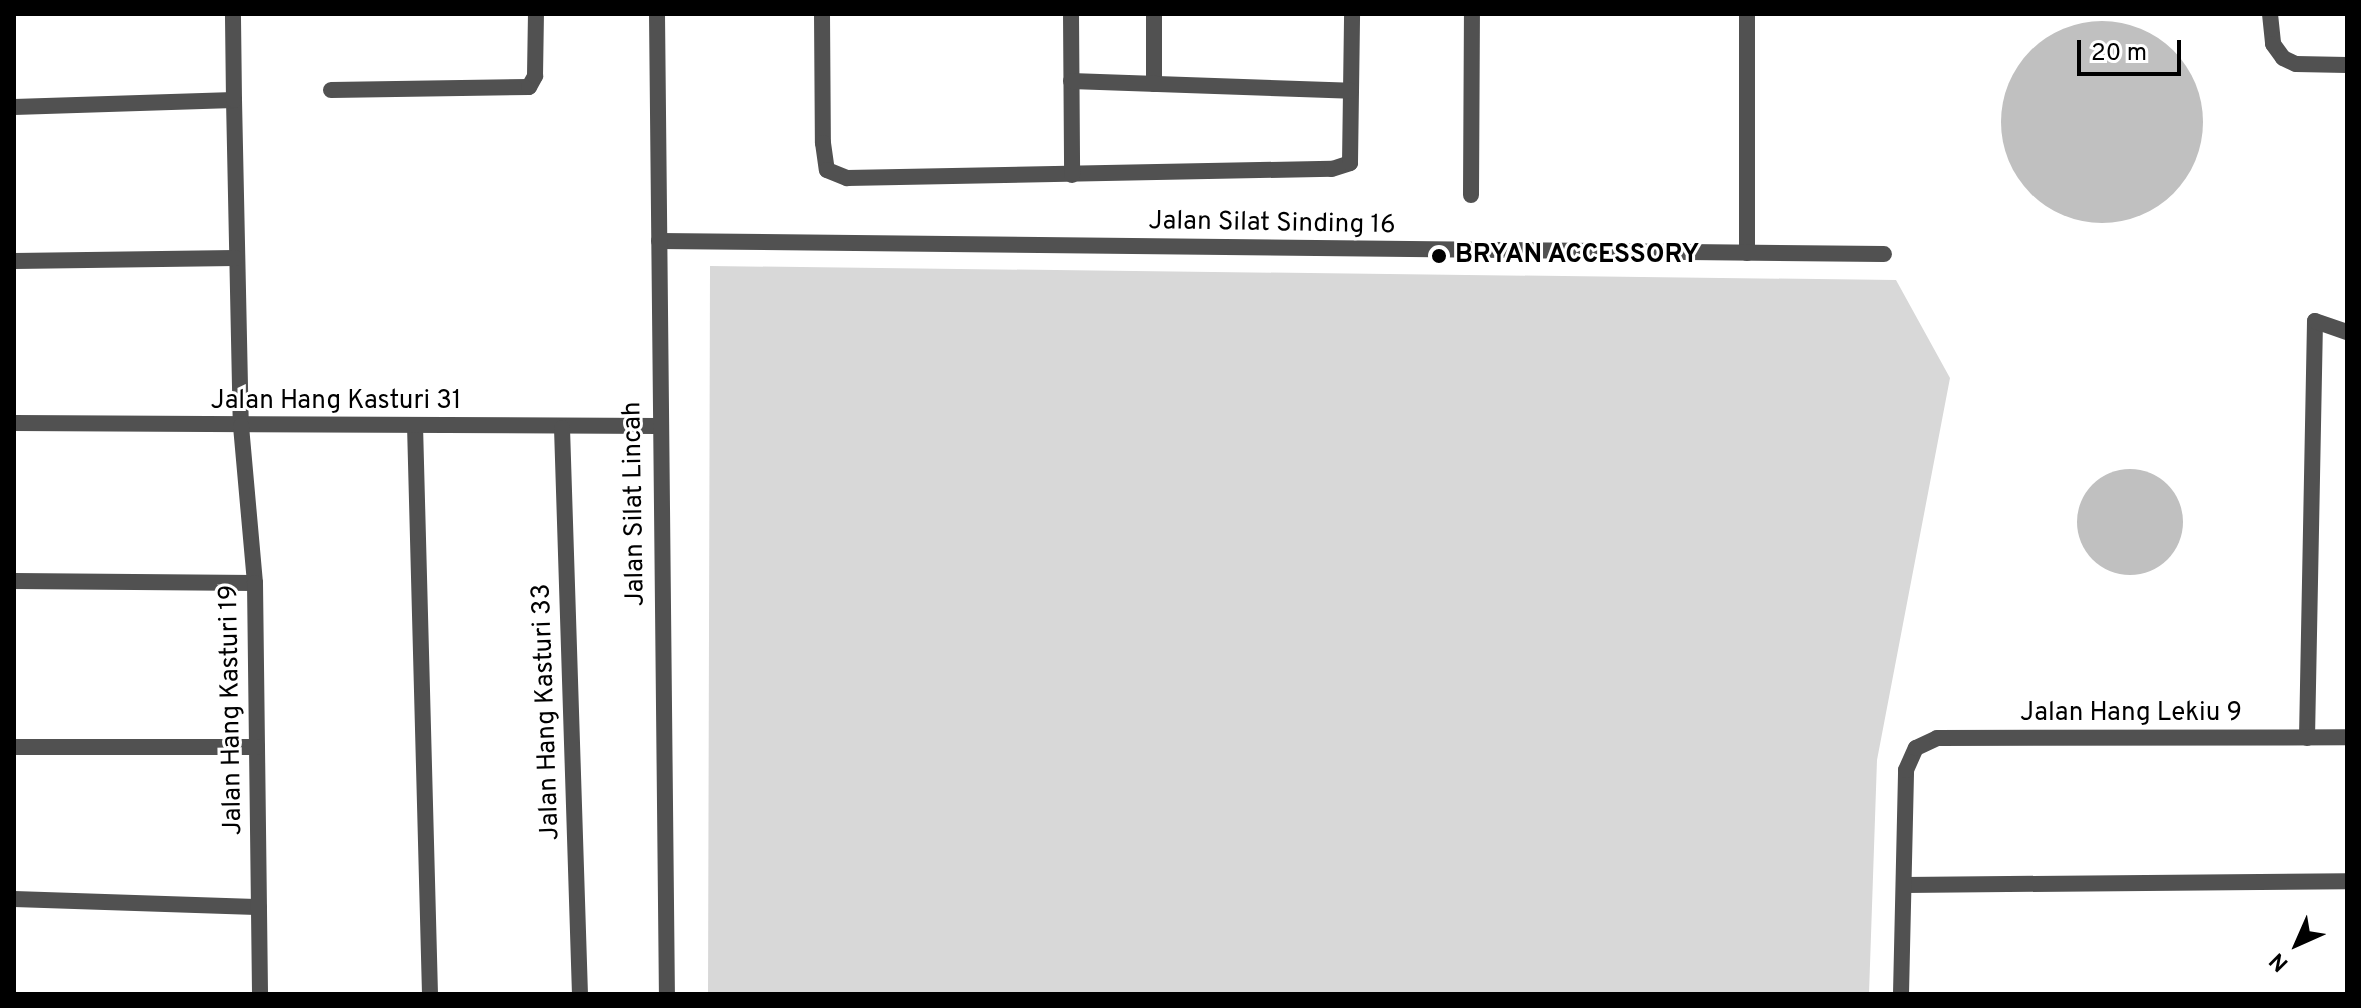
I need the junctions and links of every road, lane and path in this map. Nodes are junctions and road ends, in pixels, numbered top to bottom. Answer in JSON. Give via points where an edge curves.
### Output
{"nodes":[{"id":1,"x":233,"y":14,"type":"edge"},
{"id":2,"x":536,"y":14,"type":"edge"},
{"id":3,"x":657,"y":14,"type":"edge"},
{"id":4,"x":822,"y":14,"type":"edge"},
{"id":5,"x":1071,"y":14,"type":"edge"},
{"id":6,"x":1154,"y":14,"type":"edge"},
{"id":7,"x":1352,"y":14,"type":"edge"},
{"id":8,"x":1472,"y":14,"type":"edge"},
{"id":9,"x":1747,"y":14,"type":"edge"},
{"id":10,"x":2270,"y":14,"type":"edge"},
{"id":11,"x":2347,"y":65,"type":"edge"},
{"id":12,"x":1071,"y":81,"type":"junction"},
{"id":13,"x":1154,"y":84,"type":"junction"},
{"id":14,"x":331,"y":90,"type":"dead end"},
{"id":15,"x":1351,"y":91,"type":"junction"},
{"id":16,"x":234,"y":100,"type":"junction"},
{"id":17,"x":14,"y":107,"type":"edge"},
{"id":18,"x":1072,"y":175,"type":"junction"},
{"id":19,"x":1471,"y":195,"type":"dead end"},
{"id":20,"x":659,"y":241,"type":"junction"},
{"id":21,"x":1747,"y":253,"type":"junction"},
{"id":22,"x":1884,"y":254,"type":"dead end"},
{"id":23,"x":235,"y":258,"type":"junction"},
{"id":24,"x":14,"y":261,"type":"edge"},
{"id":25,"x":2347,"y":332,"type":"edge"},
{"id":26,"x":14,"y":423,"type":"edge"},
{"id":27,"x":415,"y":425,"type":"junction"},
{"id":28,"x":241,"y":426,"type":"junction"},
{"id":29,"x":658,"y":426,"type":"junction"},
{"id":30,"x":562,"y":428,"type":"junction"},
{"id":31,"x":14,"y":581,"type":"edge"},
{"id":32,"x":255,"y":583,"type":"junction"},
{"id":33,"x":2347,"y":737,"type":"edge"},
{"id":34,"x":2307,"y":738,"type":"junction"},
{"id":35,"x":14,"y":747,"type":"edge"},
{"id":36,"x":257,"y":747,"type":"junction"},
{"id":37,"x":2347,"y":881,"type":"edge"},
{"id":38,"x":1904,"y":885,"type":"junction"},
{"id":39,"x":14,"y":899,"type":"edge"},
{"id":40,"x":259,"y":907,"type":"junction"},
{"id":41,"x":260,"y":994,"type":"edge"},
{"id":42,"x":430,"y":994,"type":"edge"},
{"id":43,"x":580,"y":994,"type":"edge"},
{"id":44,"x":667,"y":994,"type":"edge"},
{"id":45,"x":1901,"y":994,"type":"edge"}],
"edges":[{"from":1,"to":16,"type":"street","name":"Jalan Hang Kasturi 19"},
{"from":2,"to":14,"type":"street","via":[[535,76],[529,87]]},
{"from":3,"to":20,"type":"street","name":"Jalan Silat Lincah"},
{"from":4,"to":18,"type":"street","via":[[827,170],[847,178]]},
{"from":5,"to":12,"type":"street"},
{"from":6,"to":13,"type":"street"},
{"from":7,"to":15,"type":"street"},
{"from":8,"to":19,"type":"street"},
{"from":9,"to":21,"type":"street"},
{"from":10,"to":11,"type":"street","via":[[2273,44],[2283,58],[2296,64]]},
{"from":12,"to":13,"type":"street"},
{"from":12,"to":18,"type":"street"},
{"from":13,"to":15,"type":"street"},
{"from":15,"to":18,"type":"street","via":[[1350,163],[1332,169]]},
{"from":16,"to":17,"type":"street"},
{"from":16,"to":23,"type":"street","name":"Jalan Hang Kasturi 19"},
{"from":20,"to":21,"type":"street","name":"Jalan Silat Sinding 16"},
{"from":20,"to":29,"type":"street","name":"Jalan Silat Lincah"},
{"from":21,"to":22,"type":"street","name":"Jalan Silat Sinding 16"},
{"from":23,"to":24,"type":"street"},
{"from":23,"to":28,"type":"street","name":"Jalan Hang Kasturi 19"},
{"from":25,"to":34,"type":"street","via":[[2315,321]]},
{"from":26,"to":28,"type":"street","name":"Jalan Hang Kasturi 31"},
{"from":27,"to":28,"type":"street","name":"Jalan Hang Kasturi 31"},
{"from":27,"to":30,"type":"street","name":"Jalan Hang Kasturi 31"},
{"from":27,"to":42,"type":"street"},
{"from":28,"to":32,"type":"street","name":"Jalan Hang Kasturi 19"},
{"from":29,"to":30,"type":"street","name":"Jalan Hang Kasturi 31"},
{"from":29,"to":44,"type":"street","name":"Jalan Silat Lincah"},
{"from":30,"to":43,"type":"street","name":"Jalan Hang Kasturi 33"},
{"from":31,"to":32,"type":"street"},
{"from":32,"to":36,"type":"street","name":"Jalan Hang Kasturi 19"},
{"from":33,"to":34,"type":"street","name":"Jalan Hang Lekiu 9"},
{"from":34,"to":38,"type":"street","name":"Jalan Hang Lekiu 9","via":[[1937,738],[1916,748],[1906,770]]},
{"from":35,"to":36,"type":"street"},
{"from":36,"to":40,"type":"street","name":"Jalan Hang Kasturi 19"},
{"from":37,"to":38,"type":"street"},
{"from":38,"to":45,"type":"street"},
{"from":39,"to":40,"type":"street"},
{"from":40,"to":41,"type":"street","name":"Jalan Hang Kasturi 19"}]}
